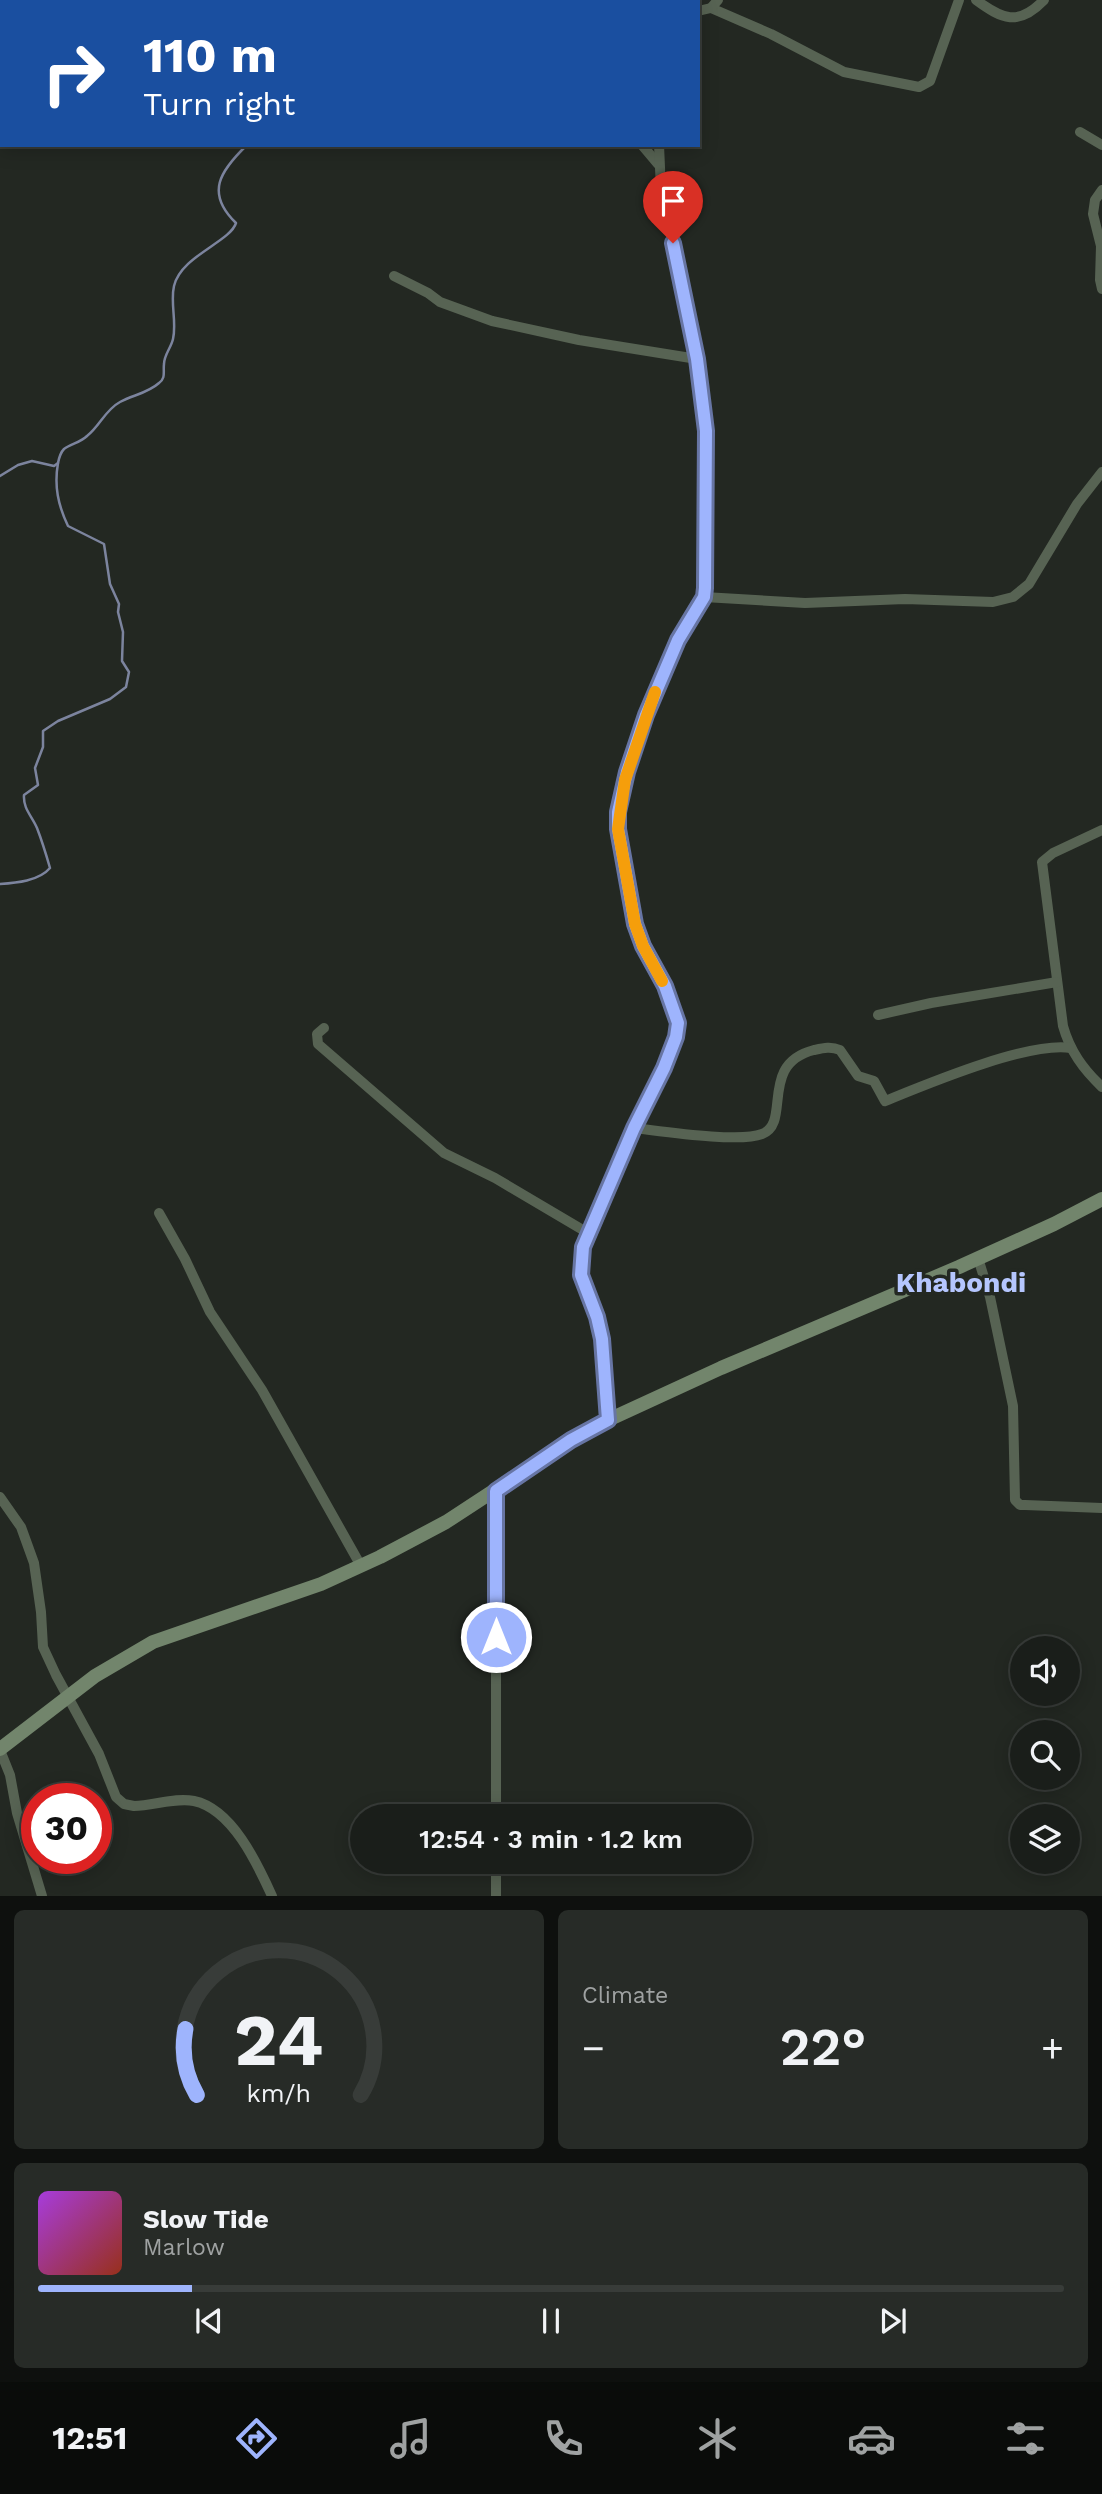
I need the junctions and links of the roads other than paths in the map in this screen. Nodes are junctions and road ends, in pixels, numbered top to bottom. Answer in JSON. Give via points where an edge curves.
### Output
{"nodes":[{"id":1,"x":959,"y":0,"type":"edge"},
{"id":2,"x":976,"y":0,"type":"edge"},
{"id":3,"x":1044,"y":0,"type":"edge"},
{"id":4,"x":715,"y":4,"type":"edge"},
{"id":5,"x":1080,"y":132,"type":"dead end"},
{"id":6,"x":1102,"y":145,"type":"edge"},
{"id":7,"x":644,"y":147,"type":"edge"},
{"id":8,"x":659,"y":147,"type":"edge"},
{"id":9,"x":659,"y":164,"type":"junction"},
{"id":10,"x":1102,"y":190,"type":"edge"},
{"id":11,"x":394,"y":276,"type":"dead end"},
{"id":12,"x":1102,"y":289,"type":"edge"},
{"id":13,"x":697,"y":359,"type":"junction"},
{"id":14,"x":1102,"y":472,"type":"edge"},
{"id":15,"x":704,"y":597,"type":"junction"},
{"id":16,"x":1102,"y":830,"type":"edge"},
{"id":17,"x":1057,"y":982,"type":"junction"},
{"id":18,"x":878,"y":1016,"type":"dead end"},
{"id":19,"x":324,"y":1028,"type":"dead end"},
{"id":20,"x":1071,"y":1048,"type":"junction"},
{"id":21,"x":1102,"y":1087,"type":"edge"},
{"id":22,"x":634,"y":1128,"type":"junction"},
{"id":23,"x":1102,"y":1199,"type":"edge"},
{"id":24,"x":159,"y":1213,"type":"dead end"},
{"id":25,"x":588,"y":1233,"type":"junction"},
{"id":26,"x":978,"y":1258,"type":"junction"},
{"id":27,"x":608,"y":1420,"type":"junction"},
{"id":28,"x":496,"y":1491,"type":"junction"},
{"id":29,"x":0,"y":1497,"type":"edge"},
{"id":30,"x":1102,"y":1508,"type":"edge"},
{"id":31,"x":361,"y":1566,"type":"junction"},
{"id":32,"x":67,"y":1696,"type":"junction"},
{"id":33,"x":0,"y":1750,"type":"edge"},
{"id":34,"x":496,"y":1804,"type":"edge"},
{"id":35,"x":496,"y":1874,"type":"edge"},
{"id":36,"x":42,"y":1895,"type":"edge"},
{"id":37,"x":272,"y":1895,"type":"edge"},
{"id":38,"x":496,"y":1895,"type":"edge"}],
"edges":[{"from":1,"to":4,"type":"street","via":[[930,81],[919,87],[844,72]]},
{"from":2,"to":3,"type":"street","via":[[1008,18],[1026,14]]},
{"from":5,"to":6,"type":"street"},
{"from":7,"to":9,"type":"street"},
{"from":8,"to":9,"type":"street"},
{"from":9,"to":13,"type":"street"},
{"from":10,"to":12,"type":"street","via":[[1093,214],[1101,246]]},
{"from":11,"to":13,"type":"street","via":[[440,302],[492,321]]},
{"from":13,"to":15,"type":"street","via":[[706,431]]},
{"from":14,"to":15,"type":"street","via":[[1029,584],[1013,597],[805,603]]},
{"from":15,"to":22,"type":"street","via":[[655,692],[618,812],[635,924],[678,1023],[664,1068]]},
{"from":16,"to":17,"type":"street","via":[[1043,860]]},
{"from":17,"to":18,"type":"street"},
{"from":17,"to":20,"type":"street"},
{"from":19,"to":25,"type":"street","via":[[317,1034],[318,1044],[433,1144]]},
{"from":20,"to":21,"type":"street"},
{"from":20,"to":22,"type":"street","via":[[1033,1051],[885,1101],[874,1082],[858,1076],[840,1049],[829,1047],[797,1055],[788,1063],[772,1127],[762,1134]]},
{"from":22,"to":25,"type":"street"},
{"from":23,"to":26,"type":"street"},
{"from":24,"to":31,"type":"street","via":[[210,1312],[266,1396]]},
{"from":25,"to":27,"type":"street","via":[[580,1269],[602,1339]]},
{"from":26,"to":27,"type":"street"},
{"from":26,"to":30,"type":"street","via":[[1013,1406],[1015,1500],[1023,1505]]},
{"from":27,"to":28,"type":"street"},
{"from":28,"to":31,"type":"street","via":[[428,1533]]},
{"from":28,"to":34,"type":"street"},
{"from":29,"to":32,"type":"street","via":[[20,1527],[34,1563],[43,1647]]},
{"from":31,"to":32,"type":"street","via":[[153,1642]]},
{"from":32,"to":33,"type":"street"},
{"from":32,"to":37,"type":"street","via":[[124,1804],[192,1800],[213,1808],[253,1855]]},
{"from":33,"to":36,"type":"street"},
{"from":35,"to":38,"type":"street"}]}
